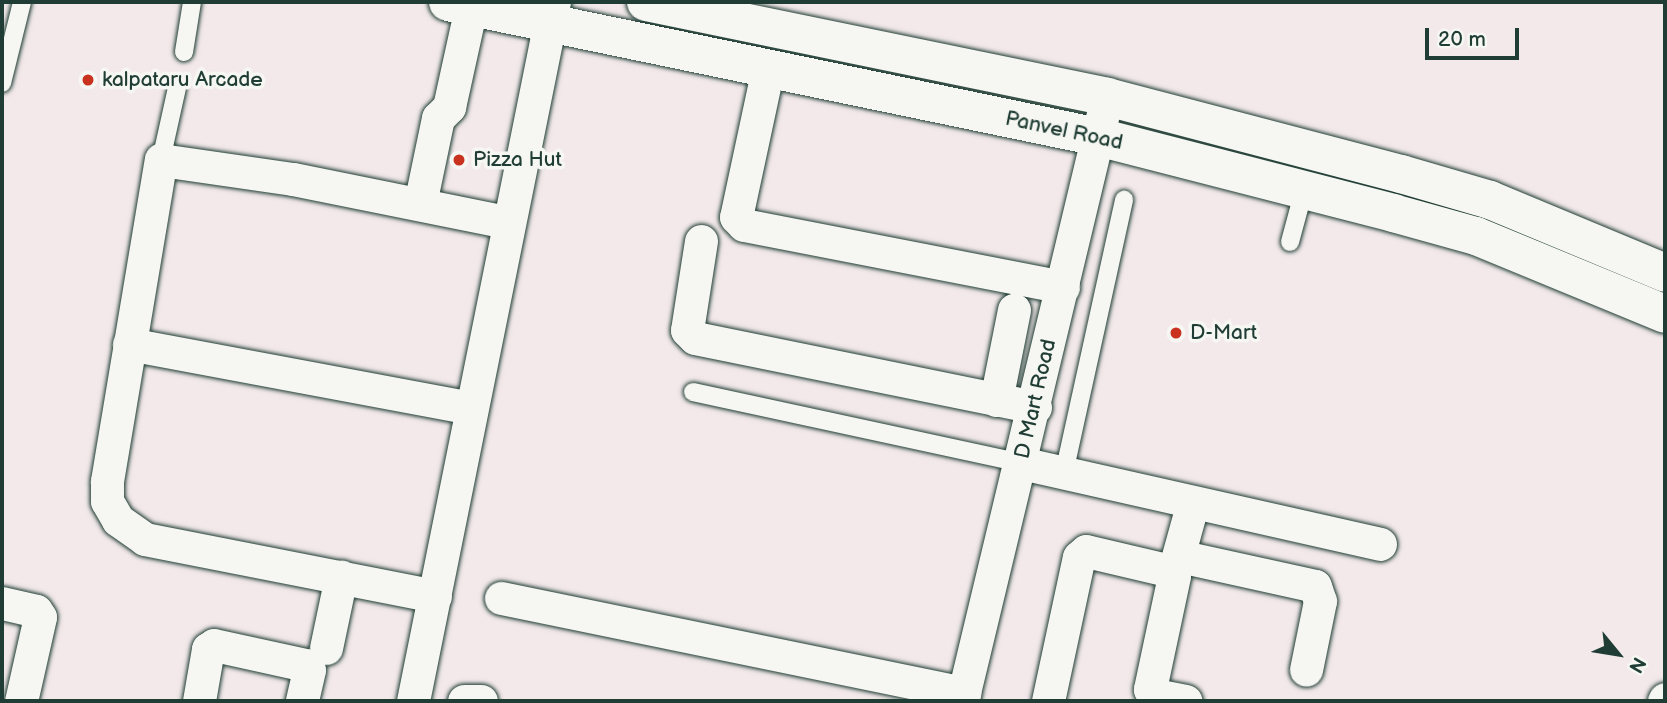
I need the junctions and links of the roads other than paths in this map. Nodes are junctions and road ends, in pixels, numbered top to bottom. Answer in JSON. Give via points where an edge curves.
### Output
{"nodes":[{"id":1,"x":22,"y":2,"type":"edge"},
{"id":2,"x":192,"y":2,"type":"edge"},
{"id":3,"x":646,"y":2,"type":"edge"},
{"id":4,"x":463,"y":3,"type":"edge"},
{"id":5,"x":691,"y":6,"type":"edge"},
{"id":6,"x":551,"y":12,"type":"edge"},
{"id":7,"x":184,"y":52,"type":"dead end"},
{"id":8,"x":768,"y":68,"type":"junction"},
{"id":9,"x":2,"y":83,"type":"edge"},
{"id":10,"x":177,"y":88,"type":"dead end"},
{"id":11,"x":1107,"y":97,"type":"junction"},
{"id":12,"x":1098,"y":137,"type":"junction"},
{"id":13,"x":161,"y":160,"type":"junction"},
{"id":14,"x":1304,"y":190,"type":"junction"},
{"id":15,"x":1124,"y":201,"type":"dead end"},
{"id":16,"x":420,"y":204,"type":"junction"},
{"id":17,"x":507,"y":222,"type":"junction"},
{"id":18,"x":701,"y":242,"type":"dead end"},
{"id":19,"x":1290,"y":242,"type":"dead end"},
{"id":20,"x":1665,"y":273,"type":"edge"},
{"id":21,"x":1063,"y":288,"type":"junction"},
{"id":22,"x":1014,"y":310,"type":"dead end"},
{"id":23,"x":1665,"y":314,"type":"edge"},
{"id":24,"x":129,"y":344,"type":"junction"},
{"id":25,"x":693,"y":392,"type":"dead end"},
{"id":26,"x":996,"y":400,"type":"junction"},
{"id":27,"x":1035,"y":407,"type":"junction"},
{"id":28,"x":471,"y":408,"type":"junction"},
{"id":29,"x":1021,"y":463,"type":"junction"},
{"id":30,"x":1064,"y":473,"type":"junction"},
{"id":31,"x":1193,"y":502,"type":"junction"},
{"id":32,"x":1380,"y":544,"type":"dead end"},
{"id":33,"x":341,"y":577,"type":"junction"},
{"id":34,"x":435,"y":596,"type":"junction"},
{"id":35,"x":500,"y":598,"type":"dead end"},
{"id":36,"x":2,"y":603,"type":"edge"},
{"id":37,"x":326,"y":648,"type":"dead end"},
{"id":38,"x":1307,"y":670,"type":"dead end"},
{"id":39,"x":963,"y":697,"type":"edge"},
{"id":40,"x":21,"y":701,"type":"edge"},
{"id":41,"x":199,"y":701,"type":"edge"},
{"id":42,"x":302,"y":701,"type":"edge"},
{"id":43,"x":413,"y":701,"type":"edge"},
{"id":44,"x":464,"y":701,"type":"edge"},
{"id":45,"x":481,"y":701,"type":"edge"},
{"id":46,"x":1048,"y":701,"type":"edge"},
{"id":47,"x":1186,"y":701,"type":"edge"}],
"edges":[{"from":1,"to":9,"type":"lane"},
{"from":2,"to":7,"type":"lane"},
{"from":3,"to":5,"type":"street","name":"Panvel Road"},
{"from":4,"to":6,"type":"street","name":"Panvel Road"},
{"from":4,"to":16,"type":"street","via":[[449,107],[438,118]]},
{"from":5,"to":11,"type":"street","name":"Panvel Road"},
{"from":6,"to":8,"type":"street","name":"Panvel Road"},
{"from":6,"to":17,"type":"street"},
{"from":8,"to":12,"type":"street","name":"Panvel Road"},
{"from":8,"to":21,"type":"street","via":[[736,218],[744,225]]},
{"from":10,"to":13,"type":"lane"},
{"from":11,"to":12,"type":"street","name":"D Mart Road"},
{"from":11,"to":20,"type":"street","name":"Panvel Road","via":[[1490,200]]},
{"from":12,"to":14,"type":"street","name":"Panvel Road"},
{"from":12,"to":21,"type":"street","name":"D Mart Road"},
{"from":13,"to":16,"type":"street"},
{"from":13,"to":24,"type":"street"},
{"from":14,"to":19,"type":"lane"},
{"from":14,"to":23,"type":"street","name":"Panvel Road","via":[[1476,236]]},
{"from":15,"to":30,"type":"lane"},
{"from":16,"to":17,"type":"street"},
{"from":17,"to":28,"type":"street"},
{"from":18,"to":26,"type":"street","via":[[687,330],[695,338]]},
{"from":21,"to":27,"type":"street","name":"D Mart Road"},
{"from":22,"to":26,"type":"street"},
{"from":24,"to":28,"type":"street"},
{"from":24,"to":33,"type":"street","via":[[107,481],[107,501],[118,520],[145,539]]},
{"from":25,"to":29,"type":"lane"},
{"from":26,"to":27,"type":"street"},
{"from":27,"to":29,"type":"street","name":"D Mart Road"},
{"from":28,"to":34,"type":"street"},
{"from":29,"to":30,"type":"street"},
{"from":29,"to":39,"type":"street","name":"D Mart Road"},
{"from":30,"to":31,"type":"street"},
{"from":31,"to":32,"type":"street"},
{"from":31,"to":38,"type":"street","via":[[1177,562],[1315,586],[1320,601]]},
{"from":33,"to":34,"type":"street"},
{"from":33,"to":37,"type":"street"},
{"from":34,"to":43,"type":"street"},
{"from":35,"to":39,"type":"street"},
{"from":36,"to":40,"type":"street","via":[[36,611],[40,617]]},
{"from":41,"to":42,"type":"street","via":[[208,649],[214,645],[305,665],[309,670]]},
{"from":44,"to":45,"type":"street"},
{"from":46,"to":47,"type":"street","via":[[1079,557],[1086,551],[1167,570],[1174,576],[1150,689]]}]}
